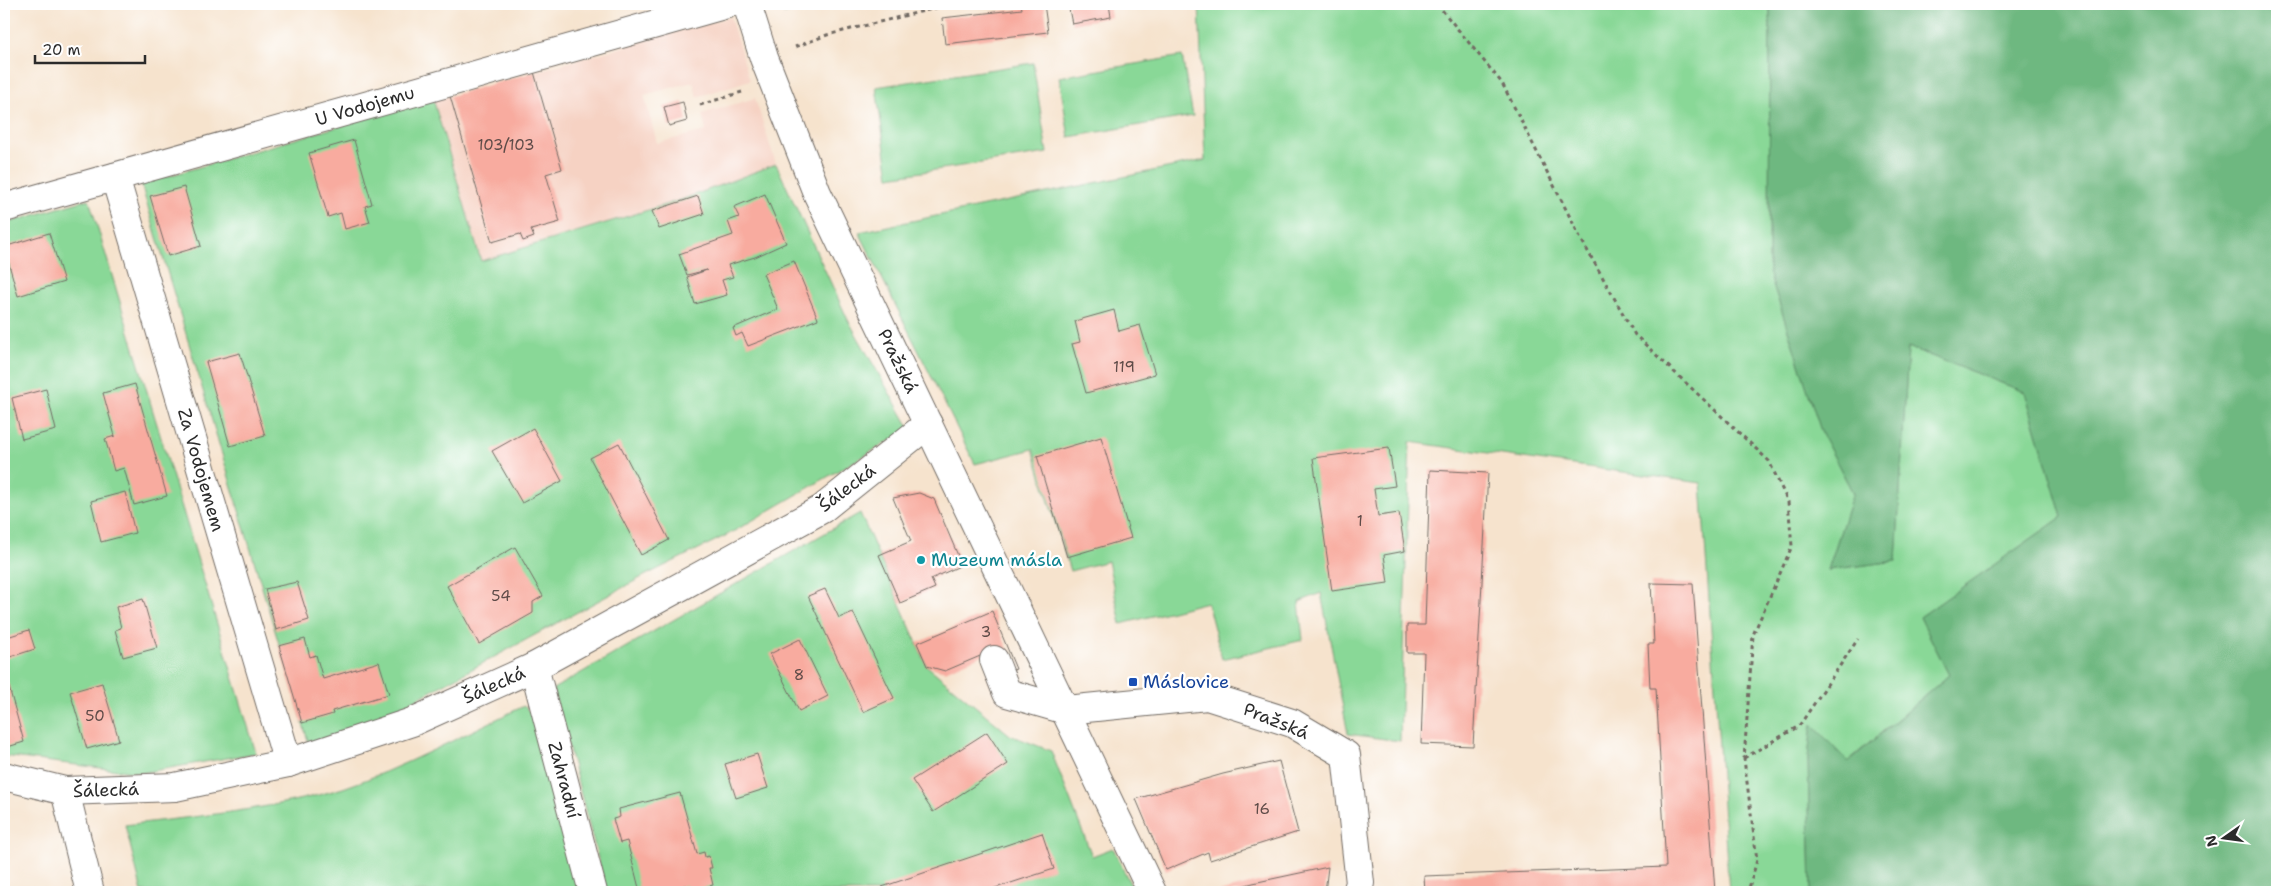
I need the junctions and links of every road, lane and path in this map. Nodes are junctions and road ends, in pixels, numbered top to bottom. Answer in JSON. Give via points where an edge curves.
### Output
{"nodes":[{"id":1,"x":727,"y":4,"type":"edge"},
{"id":2,"x":747,"y":4,"type":"edge"},
{"id":3,"x":952,"y":4,"type":"edge"},
{"id":4,"x":1437,"y":4,"type":"edge"},
{"id":5,"x":769,"y":70,"type":"junction"},
{"id":6,"x":700,"y":105,"type":"dead end"},
{"id":7,"x":115,"y":177,"type":"junction"},
{"id":8,"x":4,"y":208,"type":"edge"},
{"id":9,"x":928,"y":424,"type":"junction"},
{"id":10,"x":1858,"y":639,"type":"dead end"},
{"id":11,"x":994,"y":660,"type":"dead end"},
{"id":12,"x":534,"y":667,"type":"junction"},
{"id":13,"x":1066,"y":710,"type":"junction"},
{"id":14,"x":1744,"y":759,"type":"junction"},
{"id":15,"x":288,"y":763,"type":"junction"},
{"id":16,"x":4,"y":776,"type":"edge"},
{"id":17,"x":65,"y":791,"type":"junction"},
{"id":18,"x":90,"y":892,"type":"edge"},
{"id":19,"x":593,"y":892,"type":"edge"},
{"id":20,"x":1152,"y":892,"type":"edge"},
{"id":21,"x":1357,"y":892,"type":"edge"},
{"id":22,"x":1748,"y":892,"type":"edge"}],
"edges":[{"from":1,"to":7,"type":"street","name":"U Vodojemu"},
{"from":2,"to":5,"type":"street","name":"Pražská"},
{"from":3,"to":5,"type":"path","via":[[827,35]]},
{"from":4,"to":14,"type":"path","via":[[1502,83],[1581,238],[1636,335],[1769,461],[1788,502],[1792,546],[1753,635]]},
{"from":5,"to":6,"type":"path"},
{"from":5,"to":9,"type":"street","name":"Pražská","via":[[817,193]]},
{"from":7,"to":8,"type":"street","name":"U Vodojemu"},
{"from":7,"to":15,"type":"street","name":"Za Vodojemem"},
{"from":9,"to":12,"type":"street","name":"Šálecká","via":[[822,509]]},
{"from":9,"to":13,"type":"street","name":"Pražská"},
{"from":10,"to":14,"type":"path","via":[[1799,726]]},
{"from":11,"to":13,"type":"street","via":[[1007,693]]},
{"from":12,"to":15,"type":"street","name":"Šálecká","via":[[412,722]]},
{"from":12,"to":19,"type":"street","name":"Zahradní"},
{"from":13,"to":20,"type":"street","name":"Pražská"},
{"from":13,"to":21,"type":"street","name":"Pražská","via":[[1207,696],[1292,723],[1346,754],[1360,883]]},
{"from":14,"to":22,"type":"path","via":[[1757,860]]},
{"from":15,"to":17,"type":"street","name":"Šálecká","via":[[174,787]]},
{"from":16,"to":17,"type":"street","name":"Šálecká"},
{"from":17,"to":18,"type":"street"}]}
